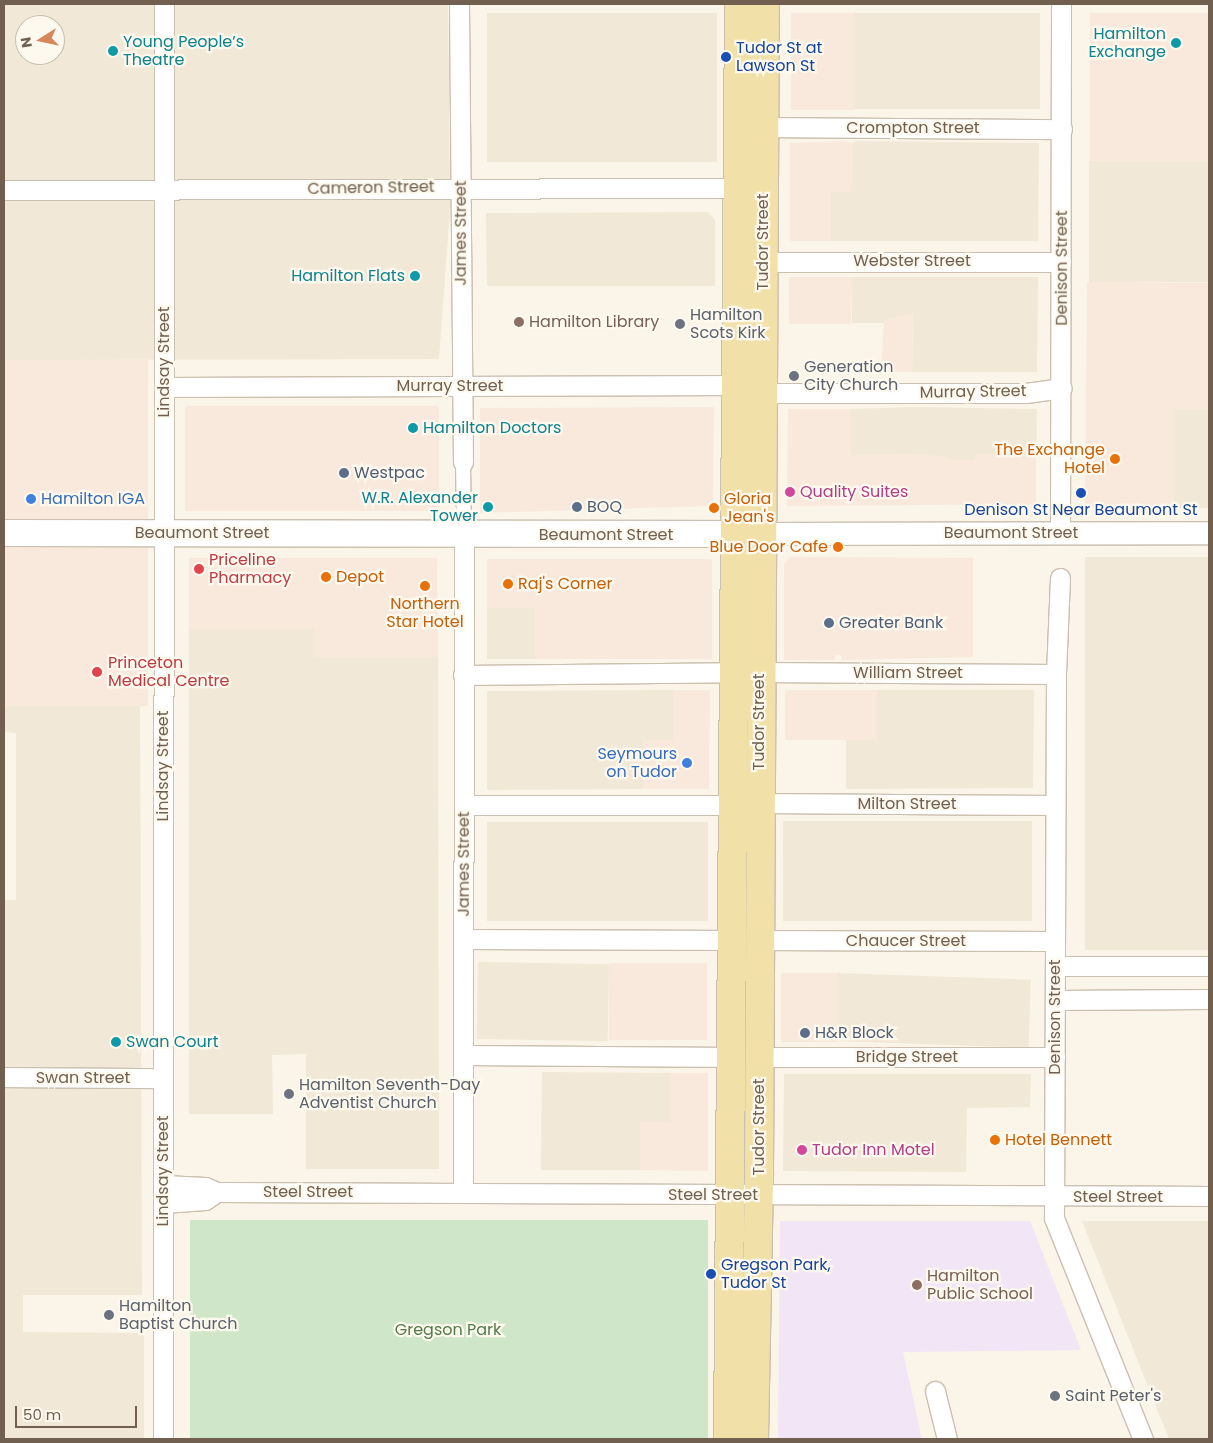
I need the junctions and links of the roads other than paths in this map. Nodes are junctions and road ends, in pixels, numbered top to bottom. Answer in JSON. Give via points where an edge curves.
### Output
{"nodes":[{"id":1,"x":164,"y":4,"type":"edge"},
{"id":2,"x":459,"y":4,"type":"edge"},
{"id":3,"x":739,"y":4,"type":"edge"},
{"id":4,"x":765,"y":4,"type":"edge"},
{"id":5,"x":1061,"y":4,"type":"edge"},
{"id":6,"x":764,"y":127,"type":"junction"},
{"id":7,"x":1062,"y":129,"type":"junction"},
{"id":8,"x":462,"y":187,"type":"junction"},
{"id":9,"x":738,"y":188,"type":"junction"},
{"id":10,"x":4,"y":190,"type":"edge"},
{"id":11,"x":164,"y":190,"type":"junction"},
{"id":12,"x":762,"y":262,"type":"junction"},
{"id":13,"x":1061,"y":262,"type":"junction"},
{"id":14,"x":737,"y":385,"type":"junction"},
{"id":15,"x":462,"y":386,"type":"junction"},
{"id":16,"x":164,"y":387,"type":"junction"},
{"id":17,"x":1062,"y":388,"type":"junction"},
{"id":18,"x":764,"y":393,"type":"junction"},
{"id":19,"x":463,"y":462,"type":"joint"},
{"id":20,"x":4,"y":533,"type":"edge"},
{"id":21,"x":164,"y":533,"type":"junction"},
{"id":22,"x":1060,"y":533,"type":"junction"},
{"id":23,"x":1209,"y":533,"type":"edge"},
{"id":24,"x":749,"y":534,"type":"junction"},
{"id":25,"x":464,"y":536,"type":"junction"},
{"id":26,"x":1060,"y":578,"type":"dead end"},
{"id":27,"x":747,"y":672,"type":"junction"},
{"id":28,"x":1056,"y":674,"type":"junction"},
{"id":29,"x":463,"y":675,"type":"junction"},
{"id":30,"x":746,"y":804,"type":"junction"},
{"id":31,"x":464,"y":805,"type":"junction"},
{"id":32,"x":1055,"y":805,"type":"junction"},
{"id":33,"x":464,"y":939,"type":"junction"},
{"id":34,"x":746,"y":940,"type":"junction"},
{"id":35,"x":1055,"y":941,"type":"junction"},
{"id":36,"x":1055,"y":966,"type":"junction"},
{"id":37,"x":1209,"y":966,"type":"edge"},
{"id":38,"x":1209,"y":999,"type":"edge"},
{"id":39,"x":1055,"y":1000,"type":"junction"},
{"id":40,"x":464,"y":1055,"type":"junction"},
{"id":41,"x":746,"y":1057,"type":"junction"},
{"id":42,"x":1055,"y":1057,"type":"junction"},
{"id":43,"x":4,"y":1077,"type":"edge"},
{"id":44,"x":163,"y":1078,"type":"junction"},
{"id":45,"x":463,"y":1192,"type":"junction"},
{"id":46,"x":164,"y":1194,"type":"junction"},
{"id":47,"x":731,"y":1195,"type":"junction"},
{"id":48,"x":759,"y":1195,"type":"junction"},
{"id":49,"x":1054,"y":1196,"type":"junction"},
{"id":50,"x":1209,"y":1196,"type":"edge"},
{"id":51,"x":935,"y":1391,"type":"dead end"},
{"id":52,"x":163,"y":1439,"type":"edge"},
{"id":53,"x":728,"y":1439,"type":"edge"},
{"id":54,"x":754,"y":1439,"type":"edge"},
{"id":55,"x":947,"y":1439,"type":"edge"},
{"id":56,"x":1143,"y":1439,"type":"edge"}],
"edges":[{"from":1,"to":11,"type":"street","name":"Lindsay Street"},
{"from":2,"to":8,"type":"street","name":"James Street"},
{"from":3,"to":9,"type":"main road","name":"Tudor Street"},
{"from":4,"to":6,"type":"main road","name":"Tudor Street"},
{"from":5,"to":7,"type":"street","name":"Denison Street"},
{"from":6,"to":7,"type":"street","name":"Crompton Street"},
{"from":6,"to":12,"type":"main road","name":"Tudor Street"},
{"from":7,"to":13,"type":"street","name":"Denison Street"},
{"from":8,"to":9,"type":"street","name":"Cameron Street"},
{"from":8,"to":11,"type":"street","name":"Cameron Street"},
{"from":8,"to":15,"type":"street","name":"James Street"},
{"from":9,"to":14,"type":"main road","name":"Tudor Street"},
{"from":10,"to":11,"type":"street","name":"Cameron Street"},
{"from":11,"to":16,"type":"street","name":"Lindsay Street"},
{"from":12,"to":13,"type":"street","name":"Webster Street"},
{"from":12,"to":18,"type":"main road","name":"Tudor Street"},
{"from":13,"to":17,"type":"street","name":"Denison Street"},
{"from":14,"to":15,"type":"street","name":"Murray Street"},
{"from":14,"to":24,"type":"main road","name":"Tudor Street"},
{"from":15,"to":16,"type":"street","name":"Murray Street"},
{"from":15,"to":19,"type":"street","name":"James Street"},
{"from":16,"to":21,"type":"street","name":"Lindsay Street"},
{"from":17,"to":18,"type":"street","name":"Murray Street","via":[[1026,393]]},
{"from":17,"to":22,"type":"street","name":"Denison Street"},
{"from":18,"to":24,"type":"main road","name":"Tudor Street"},
{"from":19,"to":25,"type":"street"},
{"from":20,"to":21,"type":"main road","name":"Beaumont Street"},
{"from":21,"to":25,"type":"main road","name":"Beaumont Street"},
{"from":21,"to":44,"type":"street","name":"Lindsay Street"},
{"from":22,"to":23,"type":"street","name":"Beaumont Street"},
{"from":22,"to":24,"type":"street","name":"Beaumont Street"},
{"from":24,"to":25,"type":"main road","name":"Beaumont Street"},
{"from":24,"to":27,"type":"main road","name":"Tudor Street"},
{"from":25,"to":29,"type":"street","name":"James Street"},
{"from":26,"to":28,"type":"street","name":"Denison Street"},
{"from":27,"to":28,"type":"street","name":"William Street"},
{"from":27,"to":29,"type":"street","name":"William Street"},
{"from":27,"to":30,"type":"main road","name":"Tudor Street"},
{"from":28,"to":32,"type":"street","name":"Denison Street"},
{"from":29,"to":31,"type":"street","name":"James Street"},
{"from":30,"to":31,"type":"street","name":"Milton Street"},
{"from":30,"to":32,"type":"street","name":"Milton Street"},
{"from":30,"to":34,"type":"main road","name":"Tudor Street"},
{"from":31,"to":33,"type":"street","name":"James Street"},
{"from":32,"to":35,"type":"street","name":"Denison Street"},
{"from":33,"to":34,"type":"street","name":"Chaucer Street"},
{"from":33,"to":40,"type":"street","name":"James Street"},
{"from":34,"to":35,"type":"street","name":"Chaucer Street"},
{"from":34,"to":41,"type":"main road","name":"Tudor Street"},
{"from":35,"to":36,"type":"street","name":"Denison Street"},
{"from":36,"to":37,"type":"street"},
{"from":36,"to":39,"type":"street","name":"Denison Street"},
{"from":38,"to":39,"type":"street"},
{"from":39,"to":42,"type":"street","name":"Denison Street"},
{"from":40,"to":41,"type":"street","name":"Bridge Street"},
{"from":40,"to":45,"type":"street","name":"James Street"},
{"from":41,"to":42,"type":"street","name":"Bridge Street"},
{"from":41,"to":47,"type":"main road","name":"Tudor Street"},
{"from":41,"to":48,"type":"main road","name":"Tudor Street"},
{"from":42,"to":49,"type":"street","name":"Denison Street"},
{"from":43,"to":44,"type":"street","name":"Swan Street"},
{"from":44,"to":46,"type":"street","name":"Lindsay Street"},
{"from":45,"to":46,"type":"street","name":"Steel Street","via":[[217,1192],[205,1187]]},
{"from":45,"to":47,"type":"street","name":"Steel Street"},
{"from":46,"to":52,"type":"street","name":"Lindsay Street"},
{"from":47,"to":48,"type":"street","name":"Steel Street"},
{"from":47,"to":53,"type":"main road","name":"Tudor Street"},
{"from":48,"to":49,"type":"street","name":"Steel Street"},
{"from":48,"to":54,"type":"main road","name":"Tudor Street"},
{"from":49,"to":50,"type":"street","name":"Steel Street"},
{"from":49,"to":56,"type":"street","name":"Denison Street","via":[[1054,1218]]},
{"from":51,"to":55,"type":"street"}]}
